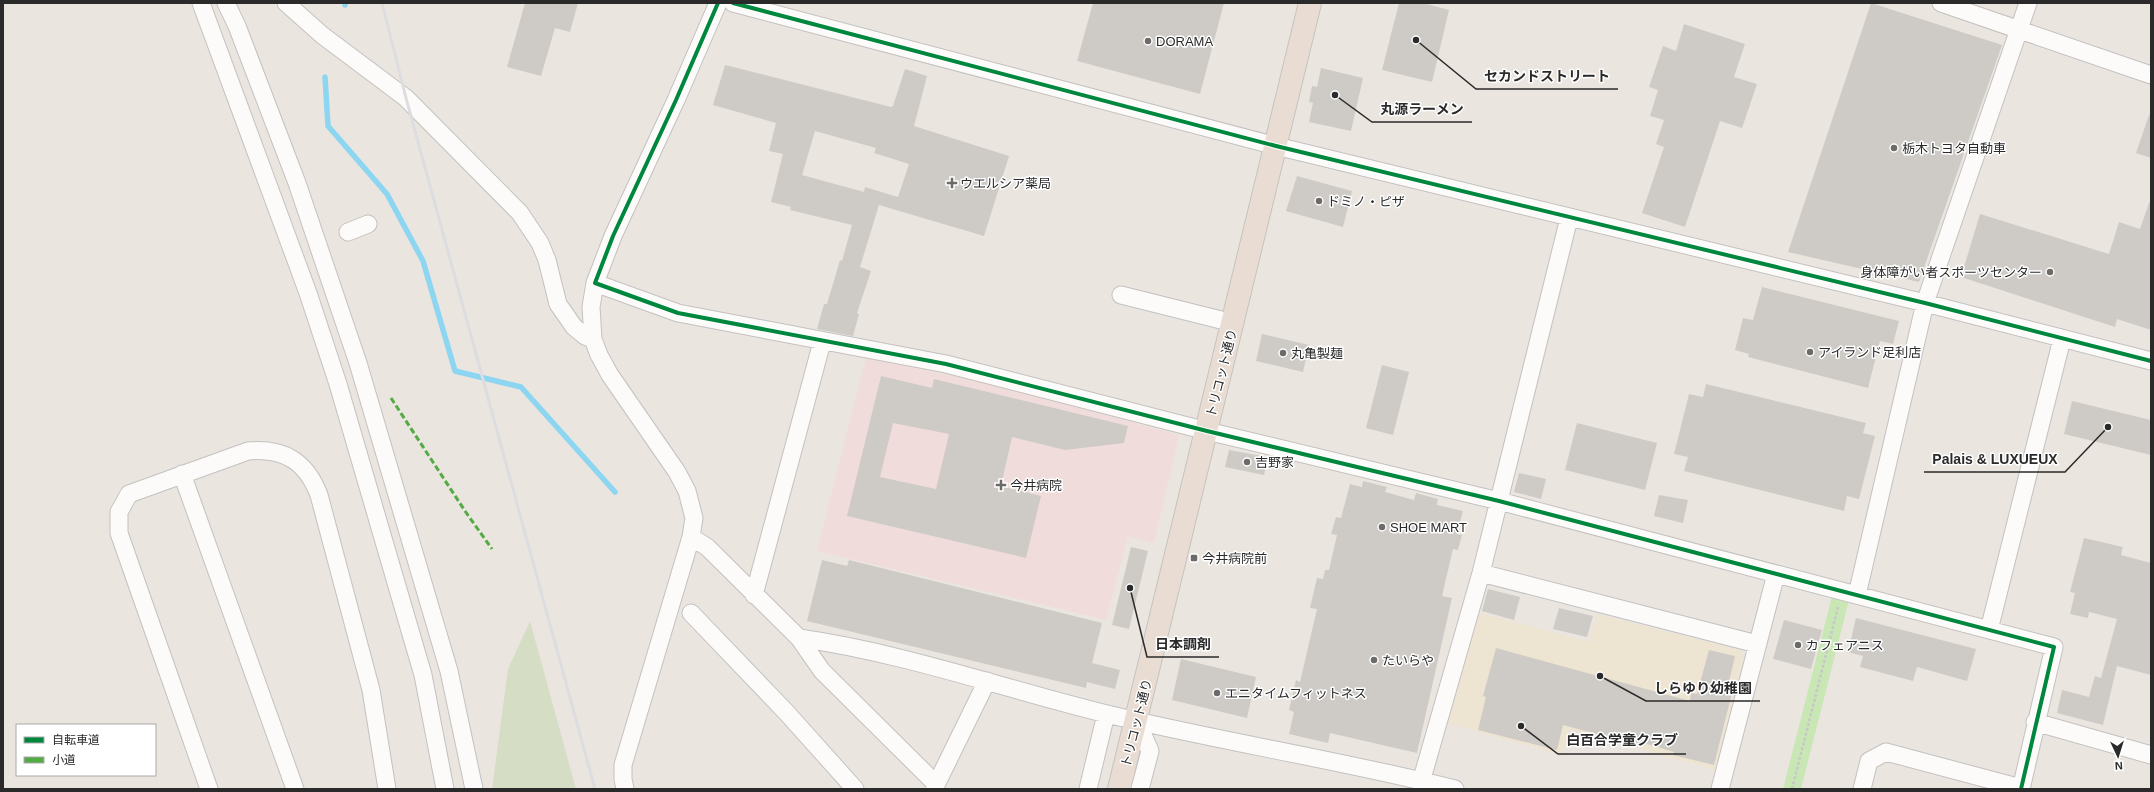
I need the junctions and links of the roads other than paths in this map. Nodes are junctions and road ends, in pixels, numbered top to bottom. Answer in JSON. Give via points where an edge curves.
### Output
{"nodes":[{"id":1,"x":201,"y":3,"type":"edge"},
{"id":2,"x":226,"y":3,"type":"edge"},
{"id":3,"x":286,"y":3,"type":"edge"},
{"id":4,"x":718,"y":3,"type":"edge"},
{"id":5,"x":734,"y":3,"type":"edge"},
{"id":6,"x":1310,"y":3,"type":"edge"},
{"id":7,"x":1941,"y":3,"type":"edge"},
{"id":8,"x":2028,"y":3,"type":"edge"},
{"id":9,"x":789,"y":10,"type":"edge"},
{"id":10,"x":2019,"y":30,"type":"junction"},
{"id":11,"x":2151,"y":75,"type":"edge"},
{"id":12,"x":1276,"y":146,"type":"junction"},
{"id":13,"x":1569,"y":218,"type":"junction"},
{"id":14,"x":368,"y":224,"type":"dead end"},
{"id":15,"x":348,"y":232,"type":"dead end"},
{"id":16,"x":595,"y":283,"type":"junction"},
{"id":17,"x":1121,"y":295,"type":"dead end"},
{"id":18,"x":1925,"y":303,"type":"junction"},
{"id":19,"x":1233,"y":323,"type":"junction"},
{"id":20,"x":593,"y":339,"type":"junction"},
{"id":21,"x":2062,"y":339,"type":"junction"},
{"id":22,"x":822,"y":342,"type":"junction"},
{"id":23,"x":2151,"y":361,"type":"edge"},
{"id":24,"x":1207,"y":432,"type":"junction"},
{"id":25,"x":182,"y":474,"type":"junction"},
{"id":26,"x":1499,"y":501,"type":"junction"},
{"id":27,"x":692,"y":536,"type":"junction"},
{"id":28,"x":1481,"y":573,"type":"junction"},
{"id":29,"x":1776,"y":574,"type":"junction"},
{"id":30,"x":754,"y":595,"type":"junction"},
{"id":31,"x":1857,"y":595,"type":"junction"},
{"id":32,"x":691,"y":613,"type":"dead end"},
{"id":33,"x":1990,"y":630,"type":"junction"},
{"id":34,"x":799,"y":638,"type":"junction"},
{"id":35,"x":1757,"y":644,"type":"junction"},
{"id":36,"x":987,"y":681,"type":"junction"},
{"id":37,"x":1106,"y":714,"type":"junction"},
{"id":38,"x":1137,"y":721,"type":"junction"},
{"id":39,"x":2035,"y":722,"type":"junction"},
{"id":40,"x":2151,"y":755,"type":"edge"},
{"id":41,"x":1420,"y":785,"type":"edge"},
{"id":42,"x":935,"y":786,"type":"edge"},
{"id":43,"x":2021,"y":788,"type":"edge"},
{"id":44,"x":209,"y":789,"type":"edge"},
{"id":45,"x":295,"y":789,"type":"edge"},
{"id":46,"x":387,"y":789,"type":"edge"},
{"id":47,"x":445,"y":789,"type":"edge"},
{"id":48,"x":474,"y":789,"type":"edge"},
{"id":49,"x":625,"y":789,"type":"edge"},
{"id":50,"x":855,"y":789,"type":"edge"},
{"id":51,"x":1088,"y":789,"type":"edge"},
{"id":52,"x":1120,"y":789,"type":"edge"},
{"id":53,"x":1140,"y":789,"type":"edge"},
{"id":54,"x":1455,"y":789,"type":"edge"},
{"id":55,"x":1720,"y":789,"type":"edge"},
{"id":56,"x":1862,"y":789,"type":"edge"}],
"edges":[{"from":1,"to":47,"type":"street","via":[[308,293],[346,410],[423,675]]},
{"from":2,"to":48,"type":"street","via":[[297,183],[358,362],[449,671]]},
{"from":3,"to":20,"type":"street","via":[[322,35],[406,98],[520,213],[540,243],[558,304],[574,327]]},
{"from":4,"to":16,"type":"street","via":[[612,236]]},
{"from":5,"to":9,"type":"street"},
{"from":6,"to":12,"type":"highway","name":"トリコット通り"},
{"from":7,"to":10,"type":"street"},
{"from":8,"to":10,"type":"street"},
{"from":9,"to":12,"type":"street"},
{"from":10,"to":11,"type":"street"},
{"from":10,"to":18,"type":"street"},
{"from":12,"to":13,"type":"street"},
{"from":12,"to":19,"type":"highway","name":"トリコット通り"},
{"from":13,"to":18,"type":"street"},
{"from":13,"to":26,"type":"street"},
{"from":14,"to":15,"type":"street"},
{"from":16,"to":20,"type":"street","via":[[590,307]]},
{"from":16,"to":22,"type":"street","via":[[678,313]]},
{"from":17,"to":19,"type":"street"},
{"from":18,"to":21,"type":"street"},
{"from":18,"to":31,"type":"street"},
{"from":19,"to":24,"type":"highway","name":"トリコット通り"},
{"from":20,"to":27,"type":"street","via":[[610,375],[677,472],[687,491],[694,518]]},
{"from":21,"to":23,"type":"street"},
{"from":21,"to":33,"type":"street"},
{"from":22,"to":24,"type":"street","via":[[946,364]]},
{"from":22,"to":30,"type":"street"},
{"from":24,"to":26,"type":"street"},
{"from":24,"to":38,"type":"highway","name":"トリコット通り"},
{"from":25,"to":44,"type":"street","via":[[129,494],[119,512],[119,533]]},
{"from":25,"to":45,"type":"street"},
{"from":25,"to":46,"type":"street","via":[[248,451],[270,450],[292,459],[303,467],[311,478],[319,495],[366,666]]},
{"from":26,"to":28,"type":"street"},
{"from":26,"to":29,"type":"street"},
{"from":27,"to":30,"type":"street","via":[[707,547]]},
{"from":27,"to":49,"type":"street","via":[[623,765]]},
{"from":28,"to":35,"type":"street"},
{"from":28,"to":41,"type":"street"},
{"from":29,"to":31,"type":"street"},
{"from":29,"to":35,"type":"street"},
{"from":30,"to":34,"type":"street"},
{"from":31,"to":33,"type":"street"},
{"from":32,"to":50,"type":"street","via":[[786,712]]},
{"from":33,"to":39,"type":"street","via":[[2054,647]]},
{"from":34,"to":36,"type":"street","via":[[835,643]]},
{"from":34,"to":42,"type":"street","via":[[822,671]]},
{"from":35,"to":55,"type":"street"},
{"from":36,"to":37,"type":"street"},
{"from":36,"to":42,"type":"street"},
{"from":37,"to":38,"type":"street"},
{"from":37,"to":51,"type":"street"},
{"from":38,"to":41,"type":"street"},
{"from":38,"to":52,"type":"highway","name":"トリコット通り"},
{"from":38,"to":53,"type":"street","via":[[1150,751]]},
{"from":39,"to":40,"type":"street"},
{"from":39,"to":43,"type":"street"},
{"from":41,"to":54,"type":"street"},
{"from":43,"to":56,"type":"street","via":[[1886,752],[1869,761]]}]}
